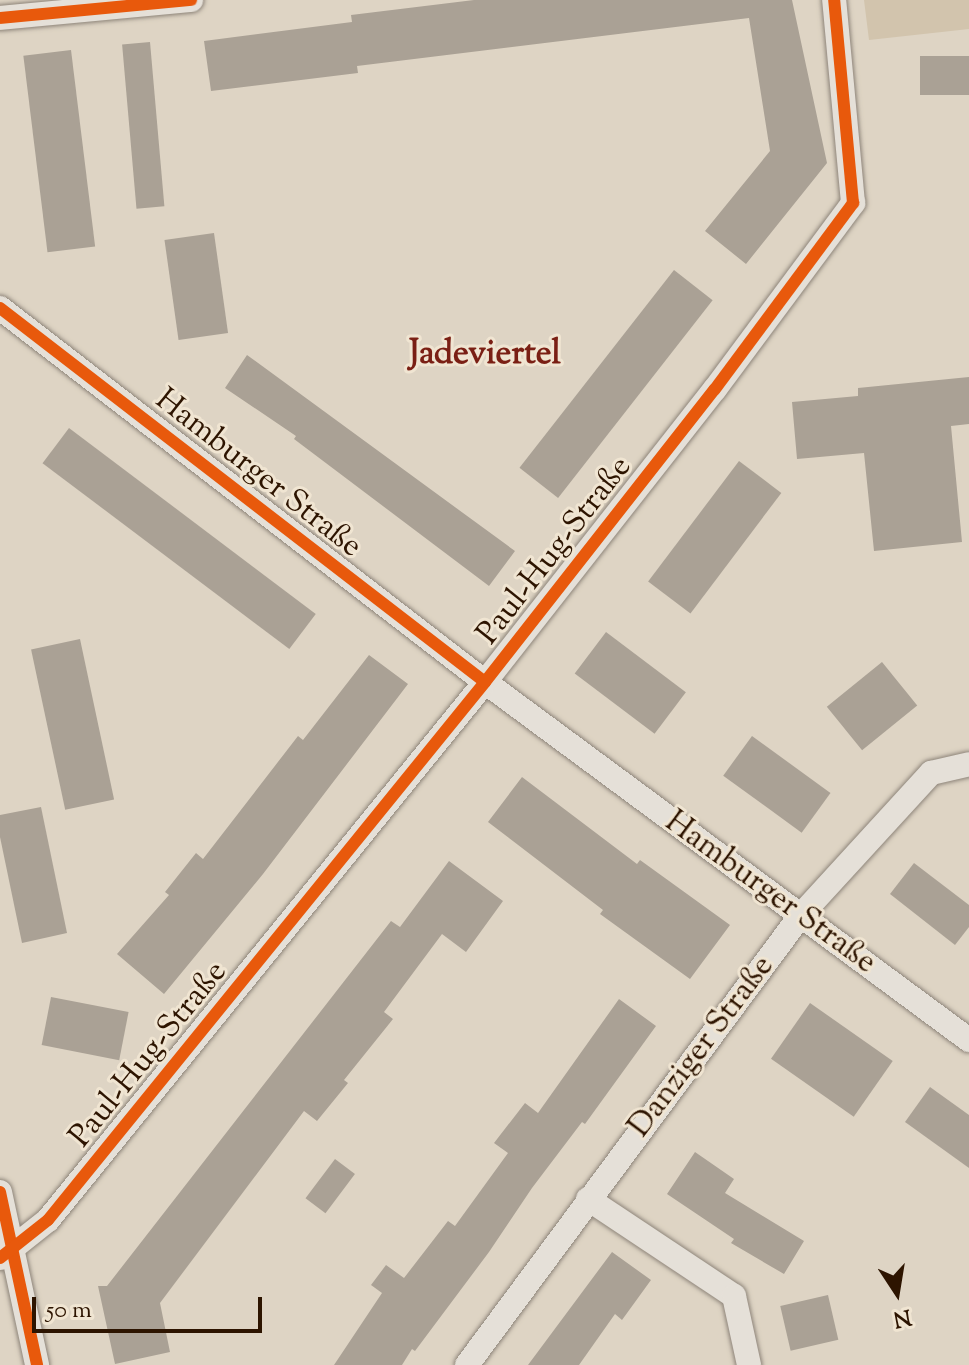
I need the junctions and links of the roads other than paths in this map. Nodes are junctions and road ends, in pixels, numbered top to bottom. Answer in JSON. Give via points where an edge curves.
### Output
{"nodes":[{"id":1,"x":191,"y":0,"type":"edge"},
{"id":2,"x":834,"y":0,"type":"edge"},
{"id":3,"x":122,"y":4,"type":"edge"},
{"id":4,"x":0,"y":18,"type":"edge"},
{"id":5,"x":0,"y":308,"type":"edge"},
{"id":6,"x":485,"y":682,"type":"junction"},
{"id":7,"x":969,"y":764,"type":"edge"},
{"id":8,"x":801,"y":915,"type":"junction"},
{"id":9,"x":969,"y":1040,"type":"edge"},
{"id":10,"x":0,"y":1192,"type":"edge"},
{"id":11,"x":588,"y":1199,"type":"junction"},
{"id":12,"x":6,"y":1254,"type":"edge"},
{"id":13,"x":37,"y":1365,"type":"edge"},
{"id":14,"x":467,"y":1365,"type":"edge"},
{"id":15,"x":749,"y":1365,"type":"edge"}],
"edges":[{"from":1,"to":3,"type":"street"},
{"from":2,"to":6,"type":"street","name":"Paul-Hug-Straße","via":[[853,203]]},
{"from":3,"to":4,"type":"street"},
{"from":5,"to":6,"type":"street","name":"Hamburger Straße"},
{"from":6,"to":8,"type":"street","name":"Hamburger Straße"},
{"from":6,"to":12,"type":"street","name":"Paul-Hug-Straße","via":[[48,1220]]},
{"from":7,"to":8,"type":"street","name":"Danziger Straße","via":[[931,773]]},
{"from":8,"to":9,"type":"street","name":"Hamburger Straße"},
{"from":8,"to":11,"type":"street","name":"Danziger Straße"},
{"from":10,"to":12,"type":"street"},
{"from":11,"to":14,"type":"street","name":"Danziger Straße"},
{"from":11,"to":15,"type":"street","via":[[734,1296]]},
{"from":12,"to":13,"type":"street"}]}
